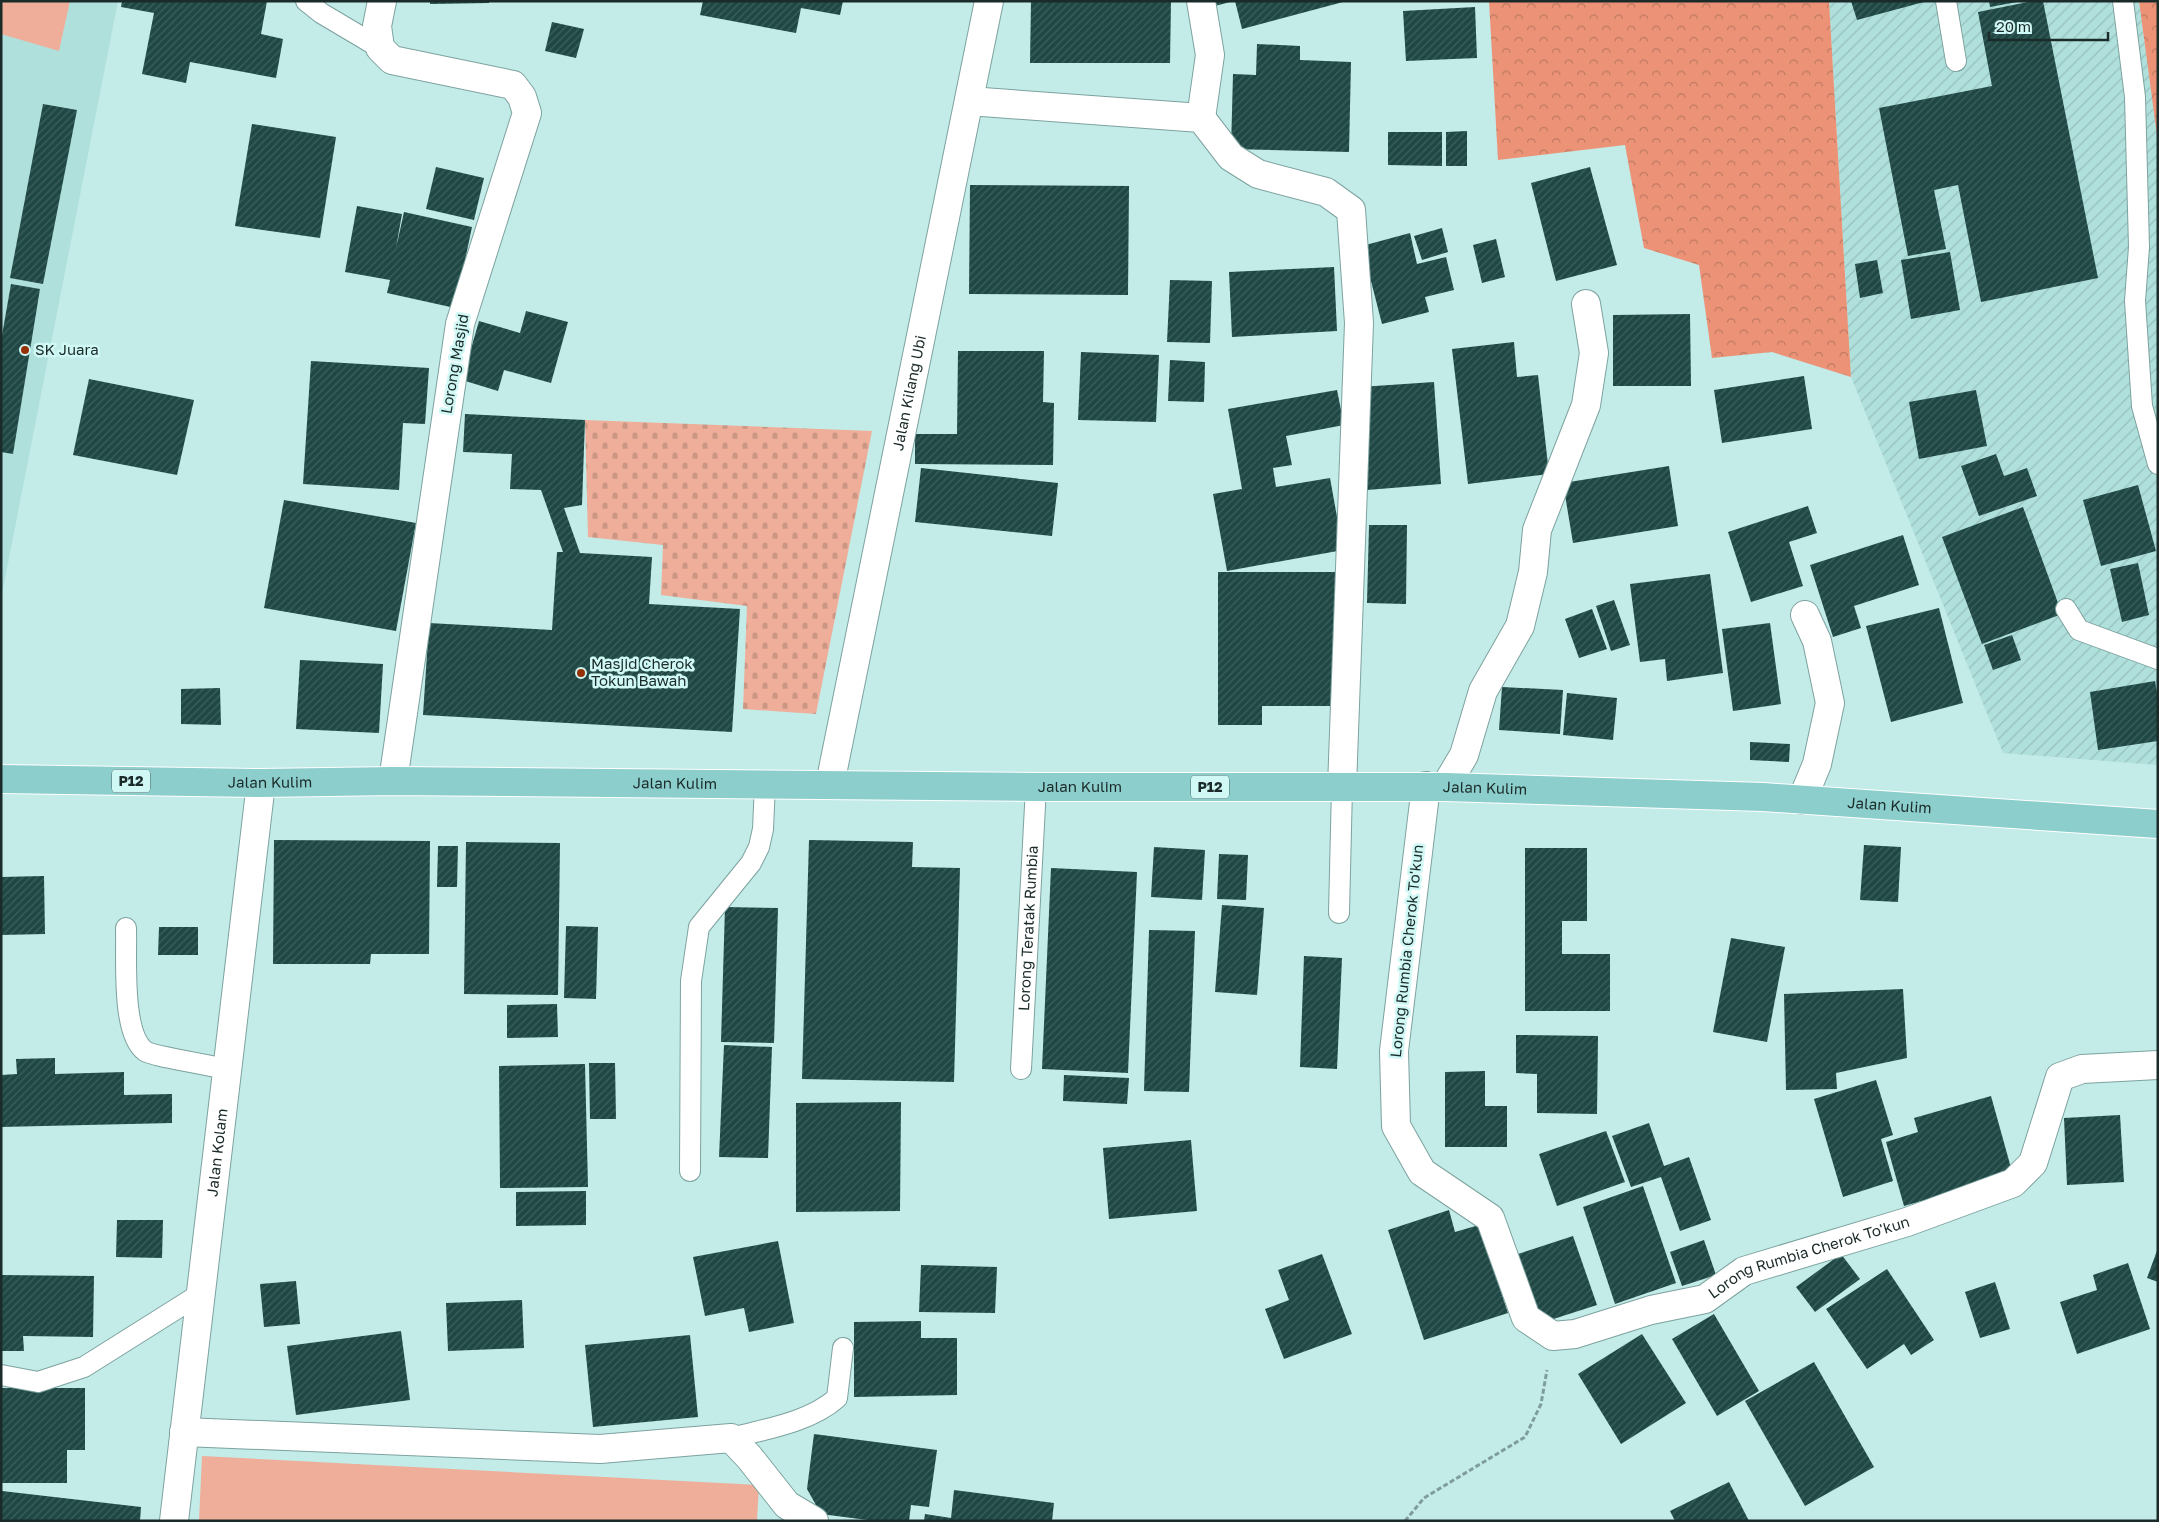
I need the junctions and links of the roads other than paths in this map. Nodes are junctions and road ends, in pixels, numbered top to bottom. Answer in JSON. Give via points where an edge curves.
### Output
{"nodes":[{"id":1,"x":306,"y":1,"type":"edge"},
{"id":2,"x":382,"y":1,"type":"edge"},
{"id":3,"x":989,"y":1,"type":"edge"},
{"id":4,"x":1201,"y":1,"type":"edge"},
{"id":5,"x":1946,"y":1,"type":"edge"},
{"id":6,"x":2122,"y":1,"type":"edge"},
{"id":7,"x":380,"y":48,"type":"junction"},
{"id":8,"x":1956,"y":61,"type":"dead end"},
{"id":9,"x":969,"y":101,"type":"junction"},
{"id":10,"x":1201,"y":118,"type":"junction"},
{"id":11,"x":1586,"y":304,"type":"dead end"},
{"id":12,"x":2158,"y":464,"type":"edge"},
{"id":13,"x":2066,"y":609,"type":"dead end"},
{"id":14,"x":1804,"y":616,"type":"dead end"},
{"id":15,"x":2158,"y":660,"type":"edge"},
{"id":16,"x":1,"y":779,"type":"edge"},
{"id":17,"x":393,"y":781,"type":"junction"},
{"id":18,"x":261,"y":783,"type":"junction"},
{"id":19,"x":765,"y":784,"type":"junction"},
{"id":20,"x":830,"y":784,"type":"junction"},
{"id":21,"x":1342,"y":786,"type":"junction"},
{"id":22,"x":1435,"y":786,"type":"junction"},
{"id":23,"x":1036,"y":787,"type":"junction"},
{"id":24,"x":1802,"y":800,"type":"junction"},
{"id":25,"x":2158,"y":824,"type":"edge"},
{"id":26,"x":1339,"y":913,"type":"dead end"},
{"id":27,"x":126,"y":928,"type":"dead end"},
{"id":28,"x":2158,"y":1065,"type":"edge"},
{"id":29,"x":227,"y":1069,"type":"junction"},
{"id":30,"x":1021,"y":1069,"type":"dead end"},
{"id":31,"x":690,"y":1170,"type":"dead end"},
{"id":32,"x":200,"y":1294,"type":"junction"},
{"id":33,"x":843,"y":1348,"type":"dead end"},
{"id":34,"x":1,"y":1375,"type":"edge"},
{"id":35,"x":184,"y":1432,"type":"junction"},
{"id":36,"x":730,"y":1438,"type":"junction"},
{"id":37,"x":174,"y":1521,"type":"edge"},
{"id":38,"x":814,"y":1521,"type":"edge"}],
"edges":[{"from":1,"to":7,"type":"lane"},
{"from":2,"to":7,"type":"street","via":[[377,26]]},
{"from":3,"to":9,"type":"street","name":"Jalan Kilang Ubi"},
{"from":4,"to":10,"type":"street","via":[[1210,55]]},
{"from":5,"to":8,"type":"lane"},
{"from":6,"to":12,"type":"lane","via":[[2135,98],[2139,247],[2134,301],[2142,406]]},
{"from":7,"to":17,"type":"street","name":"Lorong Masjid","via":[[392,60],[513,85],[522,97],[527,113],[460,324]]},
{"from":9,"to":10,"type":"street"},
{"from":9,"to":20,"type":"street","name":"Jalan Kilang Ubi"},
{"from":10,"to":21,"type":"street","via":[[1230,157],[1258,174],[1326,192],[1351,210],[1358,323]]},
{"from":11,"to":22,"type":"street","via":[[1594,353],[1586,405],[1537,530],[1533,572],[1520,626],[1482,691],[1464,755]]},
{"from":13,"to":15,"type":"lane","via":[[2079,630]]},
{"from":14,"to":24,"type":"street","via":[[1816,641],[1830,703],[1817,764]]},
{"from":16,"to":18,"type":"main road","name":"Jalan Kulim","number":"P12"},
{"from":17,"to":18,"type":"main road","name":"Jalan Kulim","number":"P12"},
{"from":17,"to":19,"type":"main road","name":"Jalan Kulim","number":"P12"},
{"from":18,"to":29,"type":"street","name":"Jalan Kolam"},
{"from":19,"to":20,"type":"main road","name":"Jalan Kulim","number":"P12"},
{"from":19,"to":31,"type":"lane","via":[[759,847],[751,863],[699,927],[691,981]]},
{"from":20,"to":23,"type":"main road","name":"Jalan Kulim","number":"P12"},
{"from":21,"to":22,"type":"main road","name":"Jalan Kulim","number":"P12"},
{"from":21,"to":23,"type":"main road","name":"Jalan Kulim","number":"P12"},
{"from":21,"to":26,"type":"lane"},
{"from":22,"to":24,"type":"main road","name":"Jalan Kulim","number":"P12"},
{"from":22,"to":28,"type":"street","name":"Lorong Rumbia Cherok To'kun","via":[[1394,1051],[1396,1126],[1422,1172],[1490,1218],[1526,1318],[1553,1336],[1575,1334],[1651,1310],[1705,1299],[1744,1272],[1907,1222],[2012,1183],[2033,1163],[2060,1076],[2082,1069]]},
{"from":23,"to":30,"type":"lane","name":"Lorong Teratak Rumbia"},
{"from":24,"to":25,"type":"main road","name":"Jalan Kulim","number":"P12"},
{"from":27,"to":29,"type":"lane","via":[[129,1023],[135,1041],[146,1052]]},
{"from":29,"to":32,"type":"street","name":"Jalan Kolam"},
{"from":32,"to":34,"type":"lane","via":[[84,1367],[38,1382]]},
{"from":32,"to":35,"type":"street","name":"Jalan Kolam"},
{"from":33,"to":36,"type":"lane","via":[[837,1398],[825,1409]]},
{"from":35,"to":36,"type":"street","via":[[600,1449]]},
{"from":35,"to":37,"type":"street","name":"Jalan Kolam"},
{"from":36,"to":38,"type":"street","via":[[787,1505]]}]}
